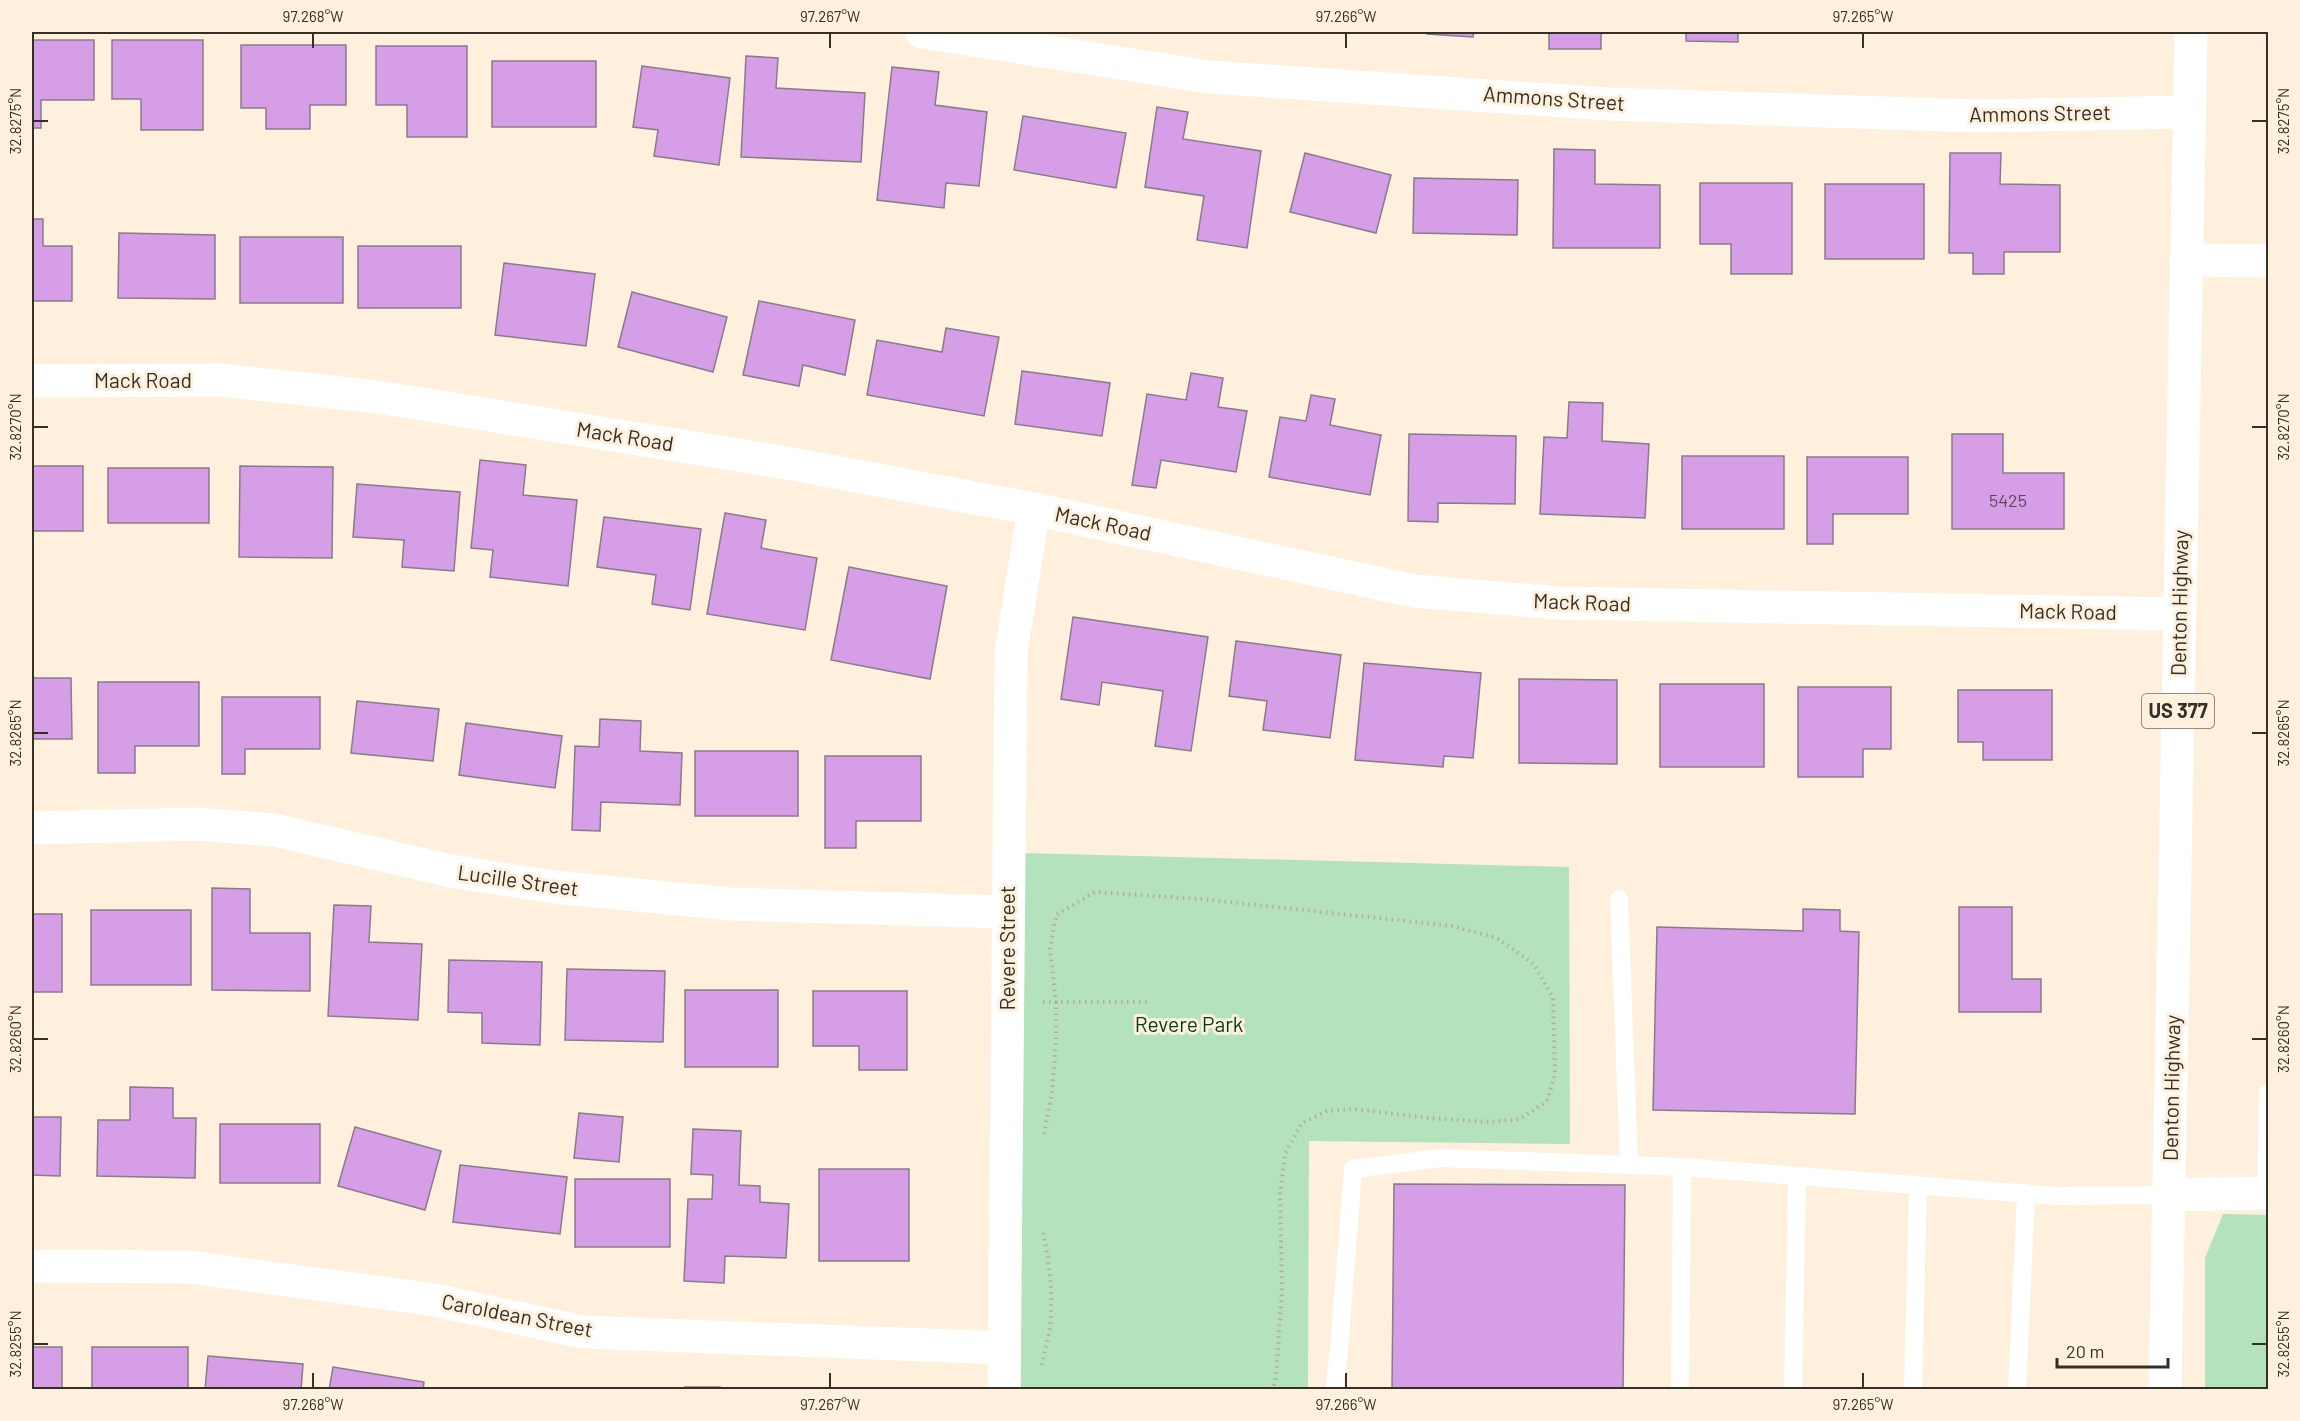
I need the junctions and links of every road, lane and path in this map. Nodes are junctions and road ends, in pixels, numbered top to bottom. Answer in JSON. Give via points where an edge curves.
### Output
{"nodes":[{"id":1,"x":922,"y":32,"type":"edge"},
{"id":2,"x":2191,"y":32,"type":"edge"},
{"id":3,"x":2189,"y":112,"type":"junction"},
{"id":4,"x":2186,"y":260,"type":"junction"},
{"id":5,"x":2268,"y":261,"type":"edge"},
{"id":6,"x":32,"y":381,"type":"edge"},
{"id":7,"x":1034,"y":509,"type":"junction"},
{"id":8,"x":2180,"y":614,"type":"junction"},
{"id":9,"x":32,"y":828,"type":"edge"},
{"id":10,"x":1619,"y":899,"type":"dead end"},
{"id":11,"x":1008,"y":912,"type":"junction"},
{"id":12,"x":1007,"y":1002,"type":"junction"},
{"id":13,"x":1056,"y":1002,"type":"junction"},
{"id":14,"x":1147,"y":1002,"type":"dead end"},
{"id":15,"x":2268,"y":1093,"type":"edge"},
{"id":16,"x":1043,"y":1140,"type":"dead end"},
{"id":17,"x":1629,"y":1165,"type":"junction"},
{"id":18,"x":1682,"y":1167,"type":"junction"},
{"id":19,"x":1797,"y":1176,"type":"junction"},
{"id":20,"x":1918,"y":1185,"type":"junction"},
{"id":21,"x":2026,"y":1193,"type":"junction"},
{"id":22,"x":2267,"y":1193,"type":"edge"},
{"id":23,"x":2170,"y":1195,"type":"junction"},
{"id":24,"x":1041,"y":1223,"type":"dead end"},
{"id":25,"x":32,"y":1266,"type":"edge"},
{"id":26,"x":1004,"y":1348,"type":"junction"},
{"id":27,"x":1042,"y":1368,"type":"dead end"},
{"id":28,"x":1004,"y":1389,"type":"edge"},
{"id":29,"x":1273,"y":1389,"type":"edge"},
{"id":30,"x":1334,"y":1389,"type":"edge"},
{"id":31,"x":1680,"y":1389,"type":"edge"},
{"id":32,"x":1794,"y":1389,"type":"edge"},
{"id":33,"x":1913,"y":1389,"type":"edge"},
{"id":34,"x":2017,"y":1389,"type":"edge"},
{"id":35,"x":2165,"y":1389,"type":"edge"}],
"edges":[{"from":1,"to":3,"type":"street","name":"Ammons Street","via":[[1209,77],[1608,104],[1978,116]]},
{"from":2,"to":3,"type":"street","name":"Denton Highway","number":"US 377"},
{"from":3,"to":4,"type":"street","name":"Denton Highway","number":"US 377"},
{"from":4,"to":5,"type":"street"},
{"from":4,"to":8,"type":"street","name":"Denton Highway","number":"US 377"},
{"from":6,"to":7,"type":"street","name":"Mack Road","via":[[220,380],[378,397],[769,460]]},
{"from":7,"to":8,"type":"street","name":"Mack Road","via":[[1414,591],[1559,603]]},
{"from":7,"to":11,"type":"street","name":"Revere Street","via":[[1011,652]]},
{"from":8,"to":23,"type":"street","name":"Denton Highway","number":"US 377"},
{"from":9,"to":11,"type":"street","name":"Lucille Street","via":[[196,824],[274,830],[451,872],[554,887],[730,904]]},
{"from":10,"to":17,"type":"lane"},
{"from":11,"to":12,"type":"street","name":"Revere Street"},
{"from":12,"to":13,"type":"path"},
{"from":12,"to":26,"type":"street","name":"Revere Street"},
{"from":13,"to":14,"type":"path"},
{"from":13,"to":16,"type":"path","via":[[1052,1093]]},
{"from":13,"to":29,"type":"path","via":[[1050,949],[1056,915],[1095,892],[1201,899],[1452,926],[1497,938],[1534,964],[1553,998],[1555,1074],[1547,1101],[1520,1119],[1489,1122],[1353,1109],[1327,1111],[1302,1123],[1285,1154],[1280,1194],[1282,1289]]},
{"from":15,"to":22,"type":"lane"},
{"from":17,"to":18,"type":"lane"},
{"from":17,"to":30,"type":"lane","via":[[1441,1158],[1353,1169]]},
{"from":18,"to":19,"type":"lane"},
{"from":18,"to":31,"type":"lane"},
{"from":19,"to":20,"type":"lane"},
{"from":19,"to":32,"type":"lane"},
{"from":20,"to":21,"type":"lane"},
{"from":20,"to":33,"type":"lane"},
{"from":21,"to":23,"type":"lane"},
{"from":21,"to":34,"type":"lane"},
{"from":22,"to":23,"type":"street"},
{"from":23,"to":35,"type":"street","name":"Denton Highway","number":"US 377"},
{"from":24,"to":27,"type":"path","via":[[1050,1263],[1050,1327]]},
{"from":25,"to":26,"type":"street","name":"Caroldean Street","via":[[189,1267],[435,1300],[582,1332]]},
{"from":26,"to":28,"type":"street","name":"Revere Street"}]}
